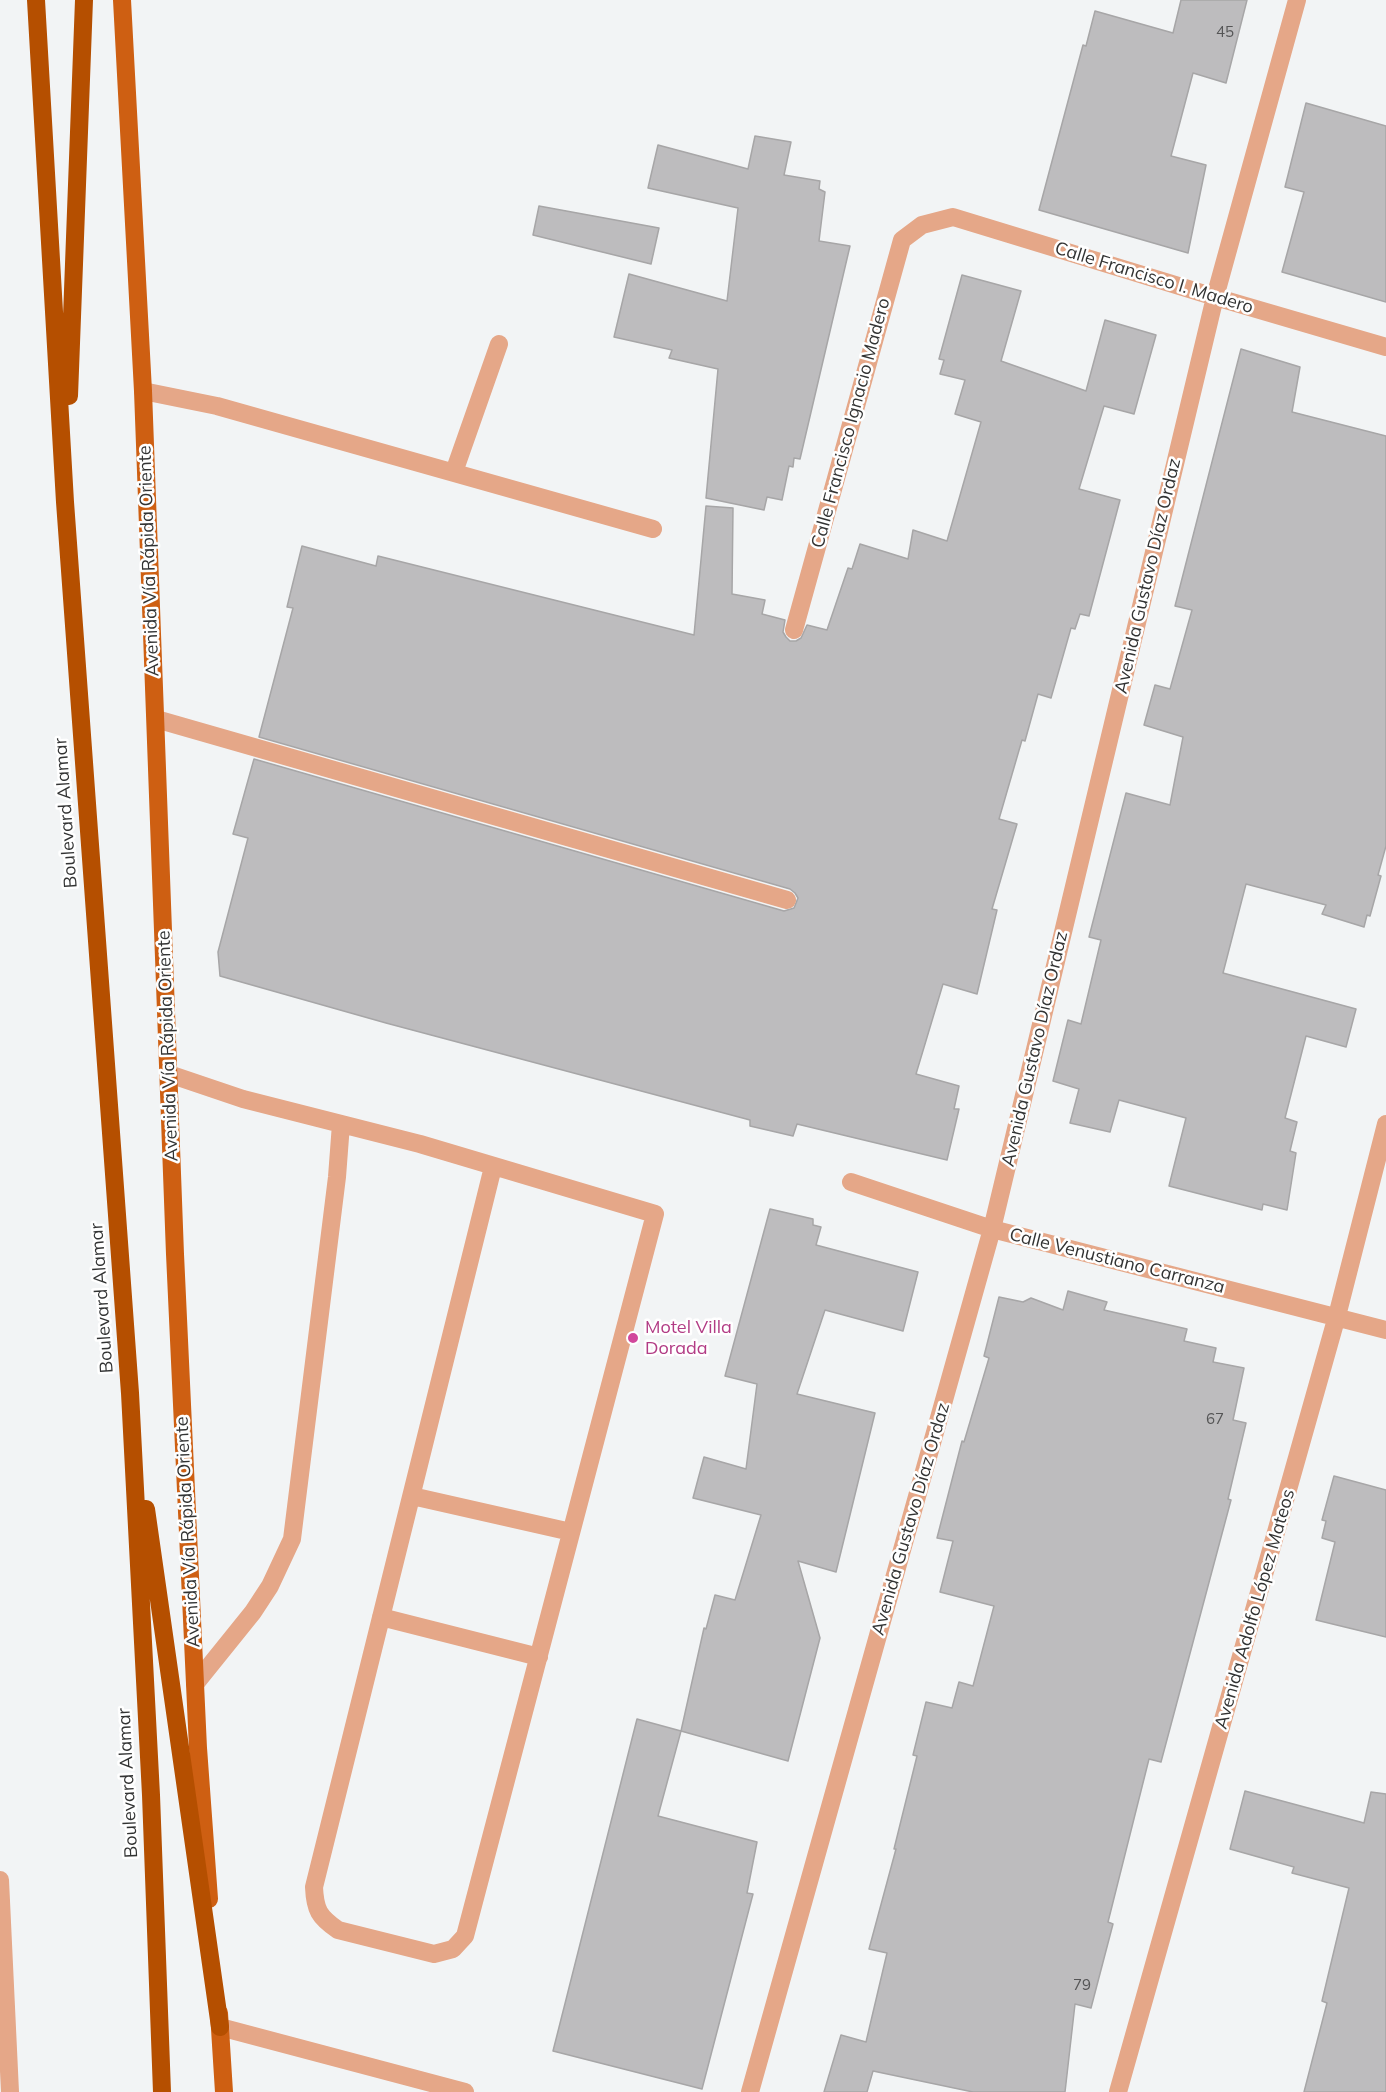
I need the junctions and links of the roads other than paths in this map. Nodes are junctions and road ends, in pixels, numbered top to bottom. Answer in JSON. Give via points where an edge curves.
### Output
{"nodes":[{"id":1,"x":36,"y":0,"type":"edge"},
{"id":2,"x":84,"y":0,"type":"edge"},
{"id":3,"x":122,"y":0,"type":"edge"},
{"id":4,"x":1297,"y":0,"type":"edge"},
{"id":5,"x":922,"y":225,"type":"joint"},
{"id":6,"x":1215,"y":297,"type":"junction"},
{"id":7,"x":499,"y":344,"type":"dead end"},
{"id":8,"x":1386,"y":347,"type":"edge"},
{"id":9,"x":143,"y":391,"type":"junction"},
{"id":10,"x":454,"y":472,"type":"junction"},
{"id":11,"x":65,"y":502,"type":"junction"},
{"id":12,"x":653,"y":529,"type":"dead end"},
{"id":13,"x":794,"y":630,"type":"dead end"},
{"id":14,"x":156,"y":719,"type":"junction"},
{"id":15,"x":787,"y":900,"type":"dead end"},
{"id":16,"x":169,"y":1074,"type":"junction"},
{"id":17,"x":341,"y":1124,"type":"junction"},
{"id":18,"x":1386,"y":1124,"type":"edge"},
{"id":19,"x":493,"y":1167,"type":"junction"},
{"id":20,"x":851,"y":1182,"type":"dead end"},
{"id":21,"x":992,"y":1229,"type":"junction"},
{"id":22,"x":1337,"y":1316,"type":"junction"},
{"id":23,"x":1386,"y":1330,"type":"edge"},
{"id":24,"x":130,"y":1393,"type":"junction"},
{"id":25,"x":412,"y":1496,"type":"junction"},
{"id":26,"x":571,"y":1532,"type":"junction"},
{"id":27,"x":381,"y":1617,"type":"junction"},
{"id":28,"x":539,"y":1657,"type":"junction"},
{"id":29,"x":195,"y":1684,"type":"junction"},
{"id":30,"x":0,"y":1880,"type":"edge"},
{"id":31,"x":220,"y":2027,"type":"junction"},
{"id":32,"x":10,"y":2092,"type":"edge"},
{"id":33,"x":162,"y":2092,"type":"edge"},
{"id":34,"x":224,"y":2092,"type":"edge"},
{"id":35,"x":465,"y":2092,"type":"edge"},
{"id":36,"x":750,"y":2092,"type":"edge"},
{"id":37,"x":1118,"y":2092,"type":"edge"}],
"edges":[{"from":1,"to":11,"type":"highway"},
{"from":2,"to":11,"type":"highway"},
{"from":3,"to":9,"type":"main road","name":"Avenida Vía Rápida Oriente"},
{"from":4,"to":6,"type":"street","name":"Avenida Gustavo Díaz Ordaz"},
{"from":5,"to":6,"type":"street","name":"Calle Francisco I. Madero","via":[[953,217]]},
{"from":5,"to":13,"type":"street","name":"Calle Francisco Ignacio Madero","via":[[902,240]]},
{"from":6,"to":8,"type":"street","name":"Calle Francisco I. Madero"},
{"from":6,"to":21,"type":"street","name":"Avenida Gustavo Díaz Ordaz"},
{"from":7,"to":10,"type":"street"},
{"from":9,"to":10,"type":"street","via":[[217,406]]},
{"from":9,"to":14,"type":"main road","name":"Avenida Vía Rápida Oriente"},
{"from":10,"to":12,"type":"street"},
{"from":11,"to":24,"type":"highway","name":"Boulevard Alamar"},
{"from":14,"to":15,"type":"street"},
{"from":14,"to":16,"type":"main road","name":"Avenida Vía Rápida Oriente"},
{"from":16,"to":17,"type":"street","via":[[243,1099]]},
{"from":16,"to":29,"type":"main road","name":"Avenida Vía Rápida Oriente"},
{"from":17,"to":19,"type":"street"},
{"from":17,"to":29,"type":"street","via":[[292,1539],[265,1595]]},
{"from":18,"to":22,"type":"street","name":"Avenida Adolfo López Mateos"},
{"from":19,"to":25,"type":"street"},
{"from":19,"to":26,"type":"street","via":[[655,1214]]},
{"from":20,"to":21,"type":"street","name":"Calle Venustiano Carranza"},
{"from":21,"to":22,"type":"street","name":"Calle Venustiano Carranza"},
{"from":21,"to":36,"type":"street","name":"Avenida Gustavo Díaz Ordaz"},
{"from":22,"to":23,"type":"street","name":"Calle Venustiano Carranza"},
{"from":22,"to":37,"type":"street","name":"Avenida Adolfo López Mateos"},
{"from":24,"to":31,"type":"highway"},
{"from":24,"to":33,"type":"highway","name":"Boulevard Alamar"},
{"from":25,"to":26,"type":"street"},
{"from":25,"to":27,"type":"street"},
{"from":26,"to":28,"type":"street"},
{"from":27,"to":28,"type":"street"},
{"from":27,"to":28,"type":"street","via":[[314,1887],[319,1913],[338,1930],[434,1954],[453,1949],[465,1936]]},
{"from":29,"to":31,"type":"main road","name":"Avenida Vía Rápida Oriente"},
{"from":30,"to":32,"type":"street"},
{"from":31,"to":34,"type":"main road","name":"Avenida Vía Rápida Oriente"},
{"from":31,"to":35,"type":"street"}]}
